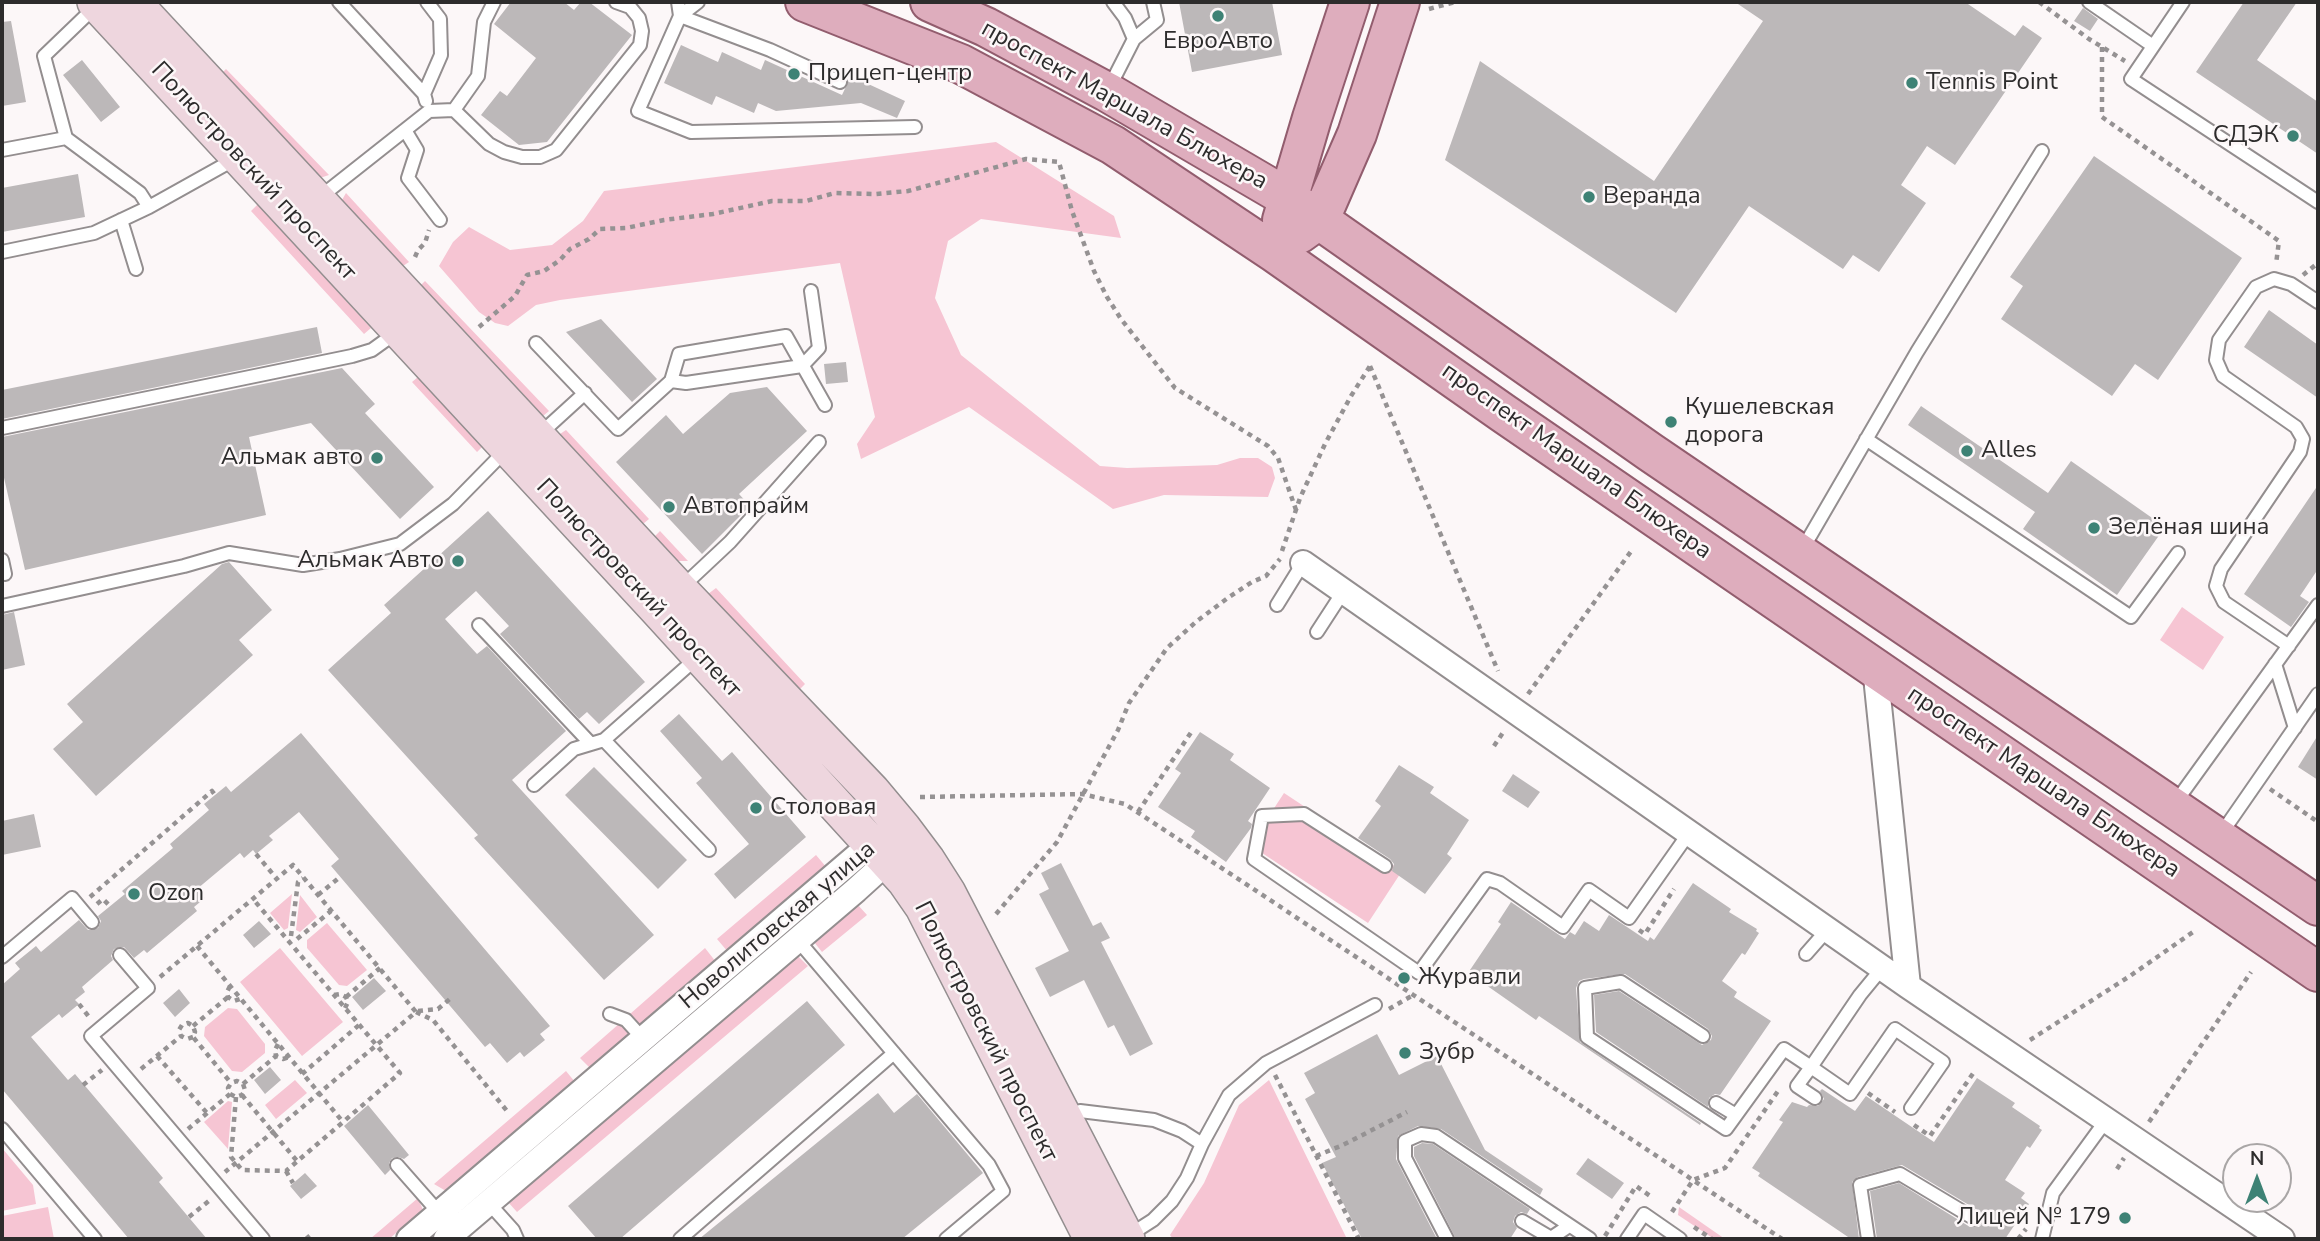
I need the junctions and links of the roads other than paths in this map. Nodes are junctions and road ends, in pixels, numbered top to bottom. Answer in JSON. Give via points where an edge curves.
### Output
{"nodes":[{"id":1,"x":133,"y":2,"type":"edge"},
{"id":2,"x":338,"y":2,"type":"edge"},
{"id":3,"x":427,"y":2,"type":"edge"},
{"id":4,"x":494,"y":2,"type":"edge"},
{"id":5,"x":616,"y":2,"type":"edge"},
{"id":6,"x":678,"y":2,"type":"edge"},
{"id":7,"x":698,"y":2,"type":"edge"},
{"id":8,"x":805,"y":2,"type":"edge"},
{"id":9,"x":1113,"y":2,"type":"edge"},
{"id":10,"x":1153,"y":2,"type":"edge"},
{"id":11,"x":1350,"y":2,"type":"edge"},
{"id":12,"x":2089,"y":2,"type":"edge"},
{"id":13,"x":2183,"y":2,"type":"edge"},
{"id":14,"x":96,"y":3,"type":"edge"},
{"id":15,"x":938,"y":3,"type":"edge"},
{"id":16,"x":1414,"y":6,"type":"edge"},
{"id":17,"x":680,"y":16,"type":"junction"},
{"id":18,"x":1134,"y":39,"type":"junction"},
{"id":19,"x":2153,"y":46,"type":"junction"},
{"id":20,"x":840,"y":82,"type":"dead end"},
{"id":21,"x":1108,"y":92,"type":"junction"},
{"id":22,"x":424,"y":94,"type":"junction"},
{"id":23,"x":454,"y":110,"type":"junction"},
{"id":24,"x":429,"y":111,"type":"junction"},
{"id":25,"x":915,"y":128,"type":"dead end"},
{"id":26,"x":405,"y":130,"type":"junction"},
{"id":27,"x":66,"y":138,"type":"junction"},
{"id":28,"x":249,"y":148,"type":"junction"},
{"id":29,"x":2,"y":150,"type":"edge"},
{"id":30,"x":2042,"y":151,"type":"dead end"},
{"id":31,"x":1288,"y":198,"type":"junction"},
{"id":32,"x":2318,"y":202,"type":"edge"},
{"id":33,"x":149,"y":207,"type":"junction"},
{"id":34,"x":306,"y":209,"type":"junction"},
{"id":35,"x":437,"y":216,"type":"road end"},
{"id":36,"x":1320,"y":219,"type":"junction"},
{"id":37,"x":121,"y":220,"type":"junction"},
{"id":38,"x":2,"y":252,"type":"edge"},
{"id":39,"x":1275,"y":253,"type":"junction"},
{"id":40,"x":136,"y":269,"type":"dead end"},
{"id":41,"x":811,"y":290,"type":"dead end"},
{"id":42,"x":2318,"y":302,"type":"edge"},
{"id":43,"x":411,"y":321,"type":"junction"},
{"id":44,"x":536,"y":343,"type":"dead end"},
{"id":45,"x":802,"y":366,"type":"junction"},
{"id":46,"x":671,"y":381,"type":"junction"},
{"id":47,"x":584,"y":393,"type":"junction"},
{"id":48,"x":825,"y":405,"type":"dead end"},
{"id":49,"x":2,"y":428,"type":"edge"},
{"id":50,"x":1866,"y":439,"type":"junction"},
{"id":51,"x":523,"y":442,"type":"junction"},
{"id":52,"x":819,"y":442,"type":"dead end"},
{"id":53,"x":1800,"y":554,"type":"junction"},
{"id":54,"x":2178,"y":554,"type":"dead end"},
{"id":55,"x":2,"y":560,"type":"edge"},
{"id":56,"x":1303,"y":563,"type":"joint"},
{"id":57,"x":5,"y":575,"type":"dead end"},
{"id":58,"x":1343,"y":593,"type":"junction"},
{"id":59,"x":668,"y":599,"type":"junction"},
{"id":60,"x":1277,"y":605,"type":"dead end"},
{"id":61,"x":2318,"y":605,"type":"edge"},
{"id":62,"x":2,"y":606,"type":"edge"},
{"id":63,"x":478,"y":625,"type":"dead end"},
{"id":64,"x":1317,"y":632,"type":"dead end"},
{"id":65,"x":712,"y":645,"type":"junction"},
{"id":66,"x":2288,"y":646,"type":"junction"},
{"id":67,"x":2275,"y":664,"type":"junction"},
{"id":68,"x":1875,"y":667,"type":"junction"},
{"id":69,"x":2318,"y":694,"type":"edge"},
{"id":70,"x":2295,"y":728,"type":"junction"},
{"id":71,"x":598,"y":742,"type":"junction"},
{"id":72,"x":534,"y":785,"type":"dead end"},
{"id":73,"x":2173,"y":806,"type":"junction"},
{"id":74,"x":903,"y":828,"type":"junction"},
{"id":75,"x":1689,"y":833,"type":"junction"},
{"id":76,"x":2219,"y":837,"type":"junction"},
{"id":77,"x":709,"y":850,"type":"dead end"},
{"id":78,"x":879,"y":852,"type":"junction"},
{"id":79,"x":1385,"y":866,"type":"dead end"},
{"id":80,"x":2318,"y":906,"type":"edge"},
{"id":81,"x":92,"y":922,"type":"dead end"},
{"id":82,"x":1828,"y":929,"type":"junction"},
{"id":83,"x":789,"y":931,"type":"junction"},
{"id":84,"x":1807,"y":954,"type":"dead end"},
{"id":85,"x":120,"y":955,"type":"dead end"},
{"id":86,"x":2,"y":957,"type":"edge"},
{"id":87,"x":1883,"y":967,"type":"junction"},
{"id":88,"x":2318,"y":972,"type":"edge"},
{"id":89,"x":1908,"y":986,"type":"junction"},
{"id":90,"x":1376,"y":1010,"type":"road end"},
{"id":91,"x":610,"y":1014,"type":"dead end"},
{"id":92,"x":1703,"y":1036,"type":"dead end"},
{"id":93,"x":651,"y":1049,"type":"junction"},
{"id":94,"x":894,"y":1053,"type":"junction"},
{"id":95,"x":1811,"y":1067,"type":"junction"},
{"id":96,"x":1815,"y":1098,"type":"dead end"},
{"id":97,"x":1716,"y":1103,"type":"dead end"},
{"id":98,"x":1736,"y":1115,"type":"junction"},
{"id":99,"x":1910,"y":1115,"type":"road end"},
{"id":100,"x":2107,"y":1119,"type":"junction"},
{"id":101,"x":1048,"y":1121,"type":"junction"},
{"id":102,"x":2,"y":1129,"type":"edge"},
{"id":103,"x":1202,"y":1144,"type":"junction"},
{"id":104,"x":397,"y":1165,"type":"dead end"},
{"id":105,"x":480,"y":1194,"type":"junction"},
{"id":106,"x":1975,"y":1219,"type":"dead end"},
{"id":107,"x":1522,"y":1221,"type":"dead end"},
{"id":108,"x":1569,"y":1226,"type":"junction"},
{"id":109,"x":447,"y":1228,"type":"edge"},
{"id":110,"x":95,"y":1239,"type":"edge"},
{"id":111,"x":263,"y":1239,"type":"edge"},
{"id":112,"x":409,"y":1239,"type":"edge"},
{"id":113,"x":517,"y":1239,"type":"edge"},
{"id":114,"x":680,"y":1239,"type":"edge"},
{"id":115,"x":946,"y":1239,"type":"edge"},
{"id":116,"x":1116,"y":1239,"type":"edge"},
{"id":117,"x":1447,"y":1239,"type":"edge"},
{"id":118,"x":1590,"y":1239,"type":"edge"},
{"id":119,"x":1627,"y":1239,"type":"edge"},
{"id":120,"x":1680,"y":1239,"type":"edge"},
{"id":121,"x":1868,"y":1239,"type":"edge"},
{"id":122,"x":2042,"y":1239,"type":"edge"},
{"id":123,"x":2282,"y":1239,"type":"edge"}],
"edges":[{"from":1,"to":28,"type":"main road","name":"Полюстровский проспект"},
{"from":2,"to":22,"type":"lane"},
{"from":3,"to":22,"type":"lane","via":[[440,19],[441,55]]},
{"from":4,"to":23,"type":"lane","via":[[484,22],[478,76]]},
{"from":5,"to":23,"type":"lane","via":[[630,7],[639,18],[640,45],[556,150],[540,157],[504,152],[489,144]]},
{"from":6,"to":17,"type":"lane"},
{"from":7,"to":17,"type":"lane"},
{"from":8,"to":39,"type":"main road","name":"проспект Маршала Блюхера","via":[[961,64],[1101,138]]},
{"from":9,"to":18,"type":"lane"},
{"from":10,"to":18,"type":"lane","via":[[1157,20]]},
{"from":11,"to":31,"type":"main road"},
{"from":12,"to":19,"type":"lane"},
{"from":13,"to":19,"type":"lane"},
{"from":14,"to":27,"type":"lane","via":[[44,56]]},
{"from":14,"to":28,"type":"main road","name":"Полюстровский проспект"},
{"from":15,"to":21,"type":"main road","name":"проспект Маршала Блюхера"},
{"from":16,"to":36,"type":"main road"},
{"from":17,"to":20,"type":"lane"},
{"from":17,"to":25,"type":"lane","via":[[638,111],[691,132]]},
{"from":18,"to":21,"type":"lane"},
{"from":19,"to":32,"type":"lane","via":[[2131,79]]},
{"from":21,"to":31,"type":"main road","name":"проспект Маршала Блюхера"},
{"from":22,"to":24,"type":"lane"},
{"from":23,"to":24,"type":"lane"},
{"from":24,"to":26,"type":"lane"},
{"from":26,"to":34,"type":"lane"},
{"from":26,"to":35,"type":"lane","via":[[416,150],[408,178]]},
{"from":27,"to":29,"type":"lane"},
{"from":27,"to":33,"type":"lane","via":[[140,192]]},
{"from":28,"to":33,"type":"lane"},
{"from":28,"to":34,"type":"main road","name":"Полюстровский проспект"},
{"from":30,"to":50,"type":"lane"},
{"from":31,"to":36,"type":"main road","name":"проспект Маршала Блюхера"},
{"from":31,"to":39,"type":"main road"},
{"from":33,"to":37,"type":"lane"},
{"from":34,"to":43,"type":"main road","name":"Полюстровский проспект"},
{"from":36,"to":39,"type":"main road"},
{"from":36,"to":53,"type":"main road","name":"проспект Маршала Блюхера"},
{"from":37,"to":38,"type":"lane","via":[[94,233]]},
{"from":37,"to":40,"type":"lane"},
{"from":39,"to":68,"type":"main road","name":"проспект Маршала Блюхера"},
{"from":41,"to":45,"type":"lane","via":[[819,348]]},
{"from":42,"to":66,"type":"lane","via":[[2274,279],[2256,287],[2219,340],[2216,360],[2223,376],[2296,427],[2303,439],[2300,452],[2221,569],[2216,586],[2224,602]]},
{"from":43,"to":49,"type":"lane","via":[[372,350],[352,356]]},
{"from":43,"to":51,"type":"main road","name":"Полюстровский проспект"},
{"from":44,"to":47,"type":"lane"},
{"from":45,"to":46,"type":"lane","via":[[686,383]]},
{"from":45,"to":46,"type":"lane","via":[[786,337],[678,354]]},
{"from":45,"to":48,"type":"lane"},
{"from":46,"to":47,"type":"lane","via":[[618,429]]},
{"from":47,"to":51,"type":"lane"},
{"from":50,"to":53,"type":"lane"},
{"from":50,"to":54,"type":"lane","via":[[2131,617]]},
{"from":51,"to":59,"type":"main road","name":"Полюстровский проспект"},
{"from":51,"to":62,"type":"lane","via":[[400,544],[303,565],[229,554]]},
{"from":52,"to":59,"type":"lane","via":[[730,542]]},
{"from":53,"to":73,"type":"main road","name":"проспект Маршала Блюхера"},
{"from":55,"to":57,"type":"lane"},
{"from":56,"to":58,"type":"street"},
{"from":56,"to":60,"type":"lane"},
{"from":58,"to":64,"type":"lane"},
{"from":58,"to":75,"type":"street"},
{"from":59,"to":65,"type":"main road","name":"Полюстровский проспект"},
{"from":61,"to":66,"type":"lane"},
{"from":63,"to":71,"type":"lane"},
{"from":65,"to":71,"type":"lane"},
{"from":65,"to":74,"type":"main road","name":"Полюстровский проспект","via":[[872,791]]},
{"from":65,"to":78,"type":"main road","name":"Полюстровский проспект"},
{"from":66,"to":67,"type":"lane"},
{"from":67,"to":70,"type":"lane"},
{"from":67,"to":73,"type":"lane"},
{"from":68,"to":88,"type":"main road","name":"проспект Маршала Блюхера"},
{"from":68,"to":89,"type":"street"},
{"from":69,"to":70,"type":"lane"},
{"from":70,"to":76,"type":"lane"},
{"from":71,"to":72,"type":"lane","via":[[574,749]]},
{"from":71,"to":77,"type":"lane"},
{"from":73,"to":76,"type":"main road","name":"проспект Маршала Блюхера"},
{"from":74,"to":78,"type":"street","name":"Новолитовская улица"},
{"from":74,"to":101,"type":"main road","name":"Полюстровский проспект","via":[[948,893]]},
{"from":75,"to":79,"type":"lane","via":[[1629,918],[1589,890],[1563,927],[1500,883],[1487,880],[1439,934],[1419,973],[1254,859],[1262,816],[1304,814]]},
{"from":75,"to":82,"type":"street"},
{"from":76,"to":80,"type":"main road","name":"проспект Маршала Блюхера"},
{"from":78,"to":83,"type":"street","name":"Новолитовская улица"},
{"from":78,"to":101,"type":"main road","name":"Полюстровский проспект","via":[[923,907]]},
{"from":81,"to":86,"type":"lane","via":[[72,898]]},
{"from":82,"to":84,"type":"lane"},
{"from":82,"to":87,"type":"street"},
{"from":83,"to":93,"type":"street","name":"Новолитовская улица"},
{"from":83,"to":94,"type":"lane"},
{"from":85,"to":111,"type":"lane","via":[[148,988],[91,1036]]},
{"from":87,"to":89,"type":"street"},
{"from":87,"to":95,"type":"lane"},
{"from":89,"to":100,"type":"street"},
{"from":90,"to":103,"type":"lane","via":[[1266,1063],[1229,1095]]},
{"from":91,"to":93,"type":"lane","via":[[626,1020]]},
{"from":92,"to":98,"type":"lane","via":[[1621,982],[1585,988],[1587,1037],[1726,1129]]},
{"from":93,"to":105,"type":"street","name":"Новолитовская улица"},
{"from":94,"to":114,"type":"lane"},
{"from":94,"to":115,"type":"lane","via":[[989,1165],[1003,1191]]},
{"from":95,"to":96,"type":"lane","via":[[1797,1086]]},
{"from":95,"to":98,"type":"lane","via":[[1784,1049]]},
{"from":95,"to":99,"type":"lane","via":[[1850,1094],[1895,1029],[1943,1062]]},
{"from":97,"to":98,"type":"lane"},
{"from":100,"to":122,"type":"lane","via":[[2053,1193]]},
{"from":100,"to":123,"type":"street"},
{"from":101,"to":103,"type":"lane","via":[[1080,1111],[1154,1120]]},
{"from":101,"to":116,"type":"main road","name":"Полюстровский проспект"},
{"from":102,"to":110,"type":"lane"},
{"from":103,"to":116,"type":"lane","via":[[1172,1201],[1153,1220]]},
{"from":104,"to":109,"type":"lane"},
{"from":105,"to":109,"type":"street","name":"Новолитовская улица"},
{"from":105,"to":113,"type":"lane"},
{"from":106,"to":121,"type":"lane","via":[[1900,1174],[1860,1185]]},
{"from":107,"to":108,"type":"lane","via":[[1551,1238]]},
{"from":108,"to":117,"type":"lane","via":[[1436,1136],[1421,1134],[1405,1141],[1405,1158]]},
{"from":108,"to":118,"type":"lane"},
{"from":109,"to":112,"type":"street","name":"Новолитовская улица"},
{"from":119,"to":120,"type":"lane","via":[[1644,1214]]}]}
